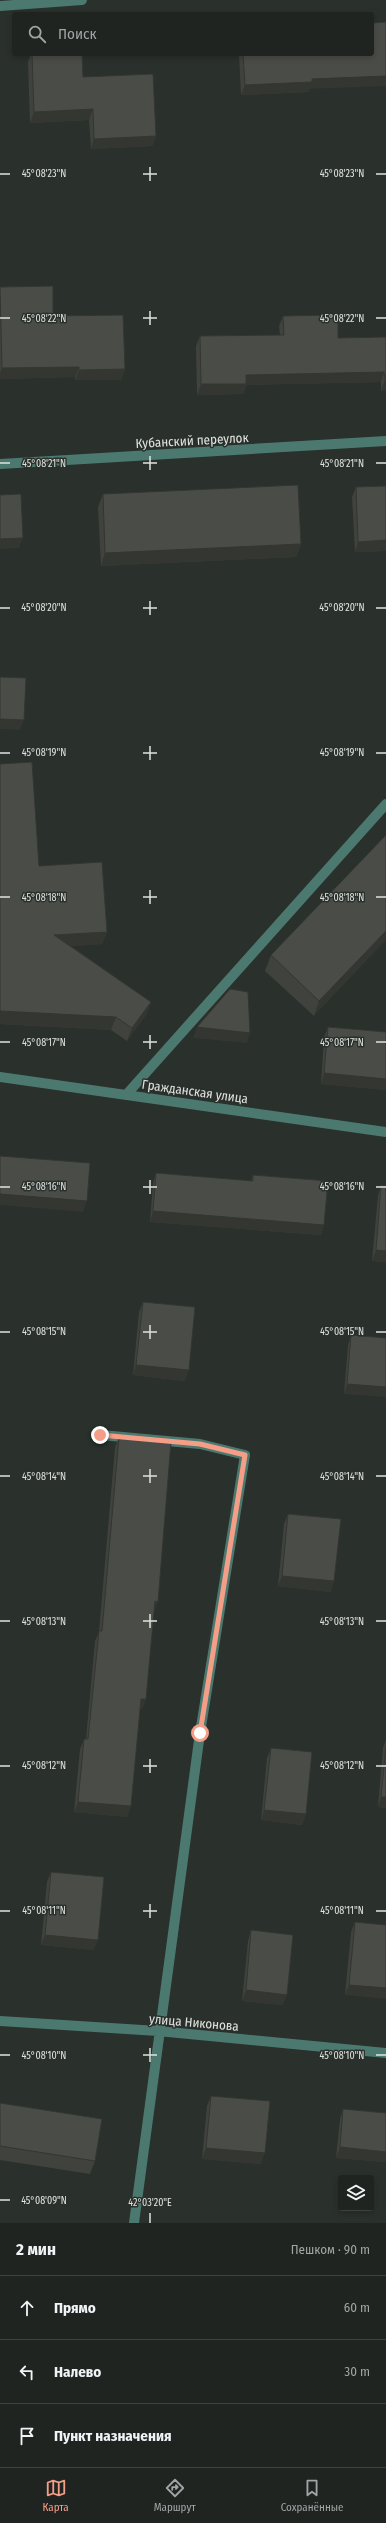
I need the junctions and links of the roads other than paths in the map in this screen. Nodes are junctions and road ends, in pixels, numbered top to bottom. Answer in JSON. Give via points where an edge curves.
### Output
{"nodes":[{"id":1,"x":82,"y":0,"type":"edge"},
{"id":2,"x":0,"y":6,"type":"edge"},
{"id":3,"x":386,"y":441,"type":"edge"},
{"id":4,"x":0,"y":464,"type":"edge"},
{"id":5,"x":386,"y":804,"type":"edge"},
{"id":6,"x":0,"y":1077,"type":"edge"},
{"id":7,"x":126,"y":1094,"type":"junction"},
{"id":8,"x":386,"y":1132,"type":"edge"},
{"id":9,"x":100,"y":1435,"type":"dead end"},
{"id":10,"x":0,"y":2021,"type":"edge"},
{"id":11,"x":158,"y":2031,"type":"junction"},
{"id":12,"x":386,"y":2053,"type":"edge"},
{"id":13,"x":134,"y":2223,"type":"edge"}],
"edges":[{"from":1,"to":2,"type":"street"},
{"from":3,"to":4,"type":"street","name":"Кубанский переулок"},
{"from":5,"to":7,"type":"street"},
{"from":6,"to":7,"type":"street","name":"Гражданская улица"},
{"from":7,"to":8,"type":"street","name":"Гражданская улица"},
{"from":9,"to":11,"type":"street","via":[[200,1444],[245,1455],[200,1733]]},
{"from":10,"to":11,"type":"street","name":"улица Никонова"},
{"from":11,"to":12,"type":"street","name":"улица Никонова"},
{"from":11,"to":13,"type":"street"}]}
